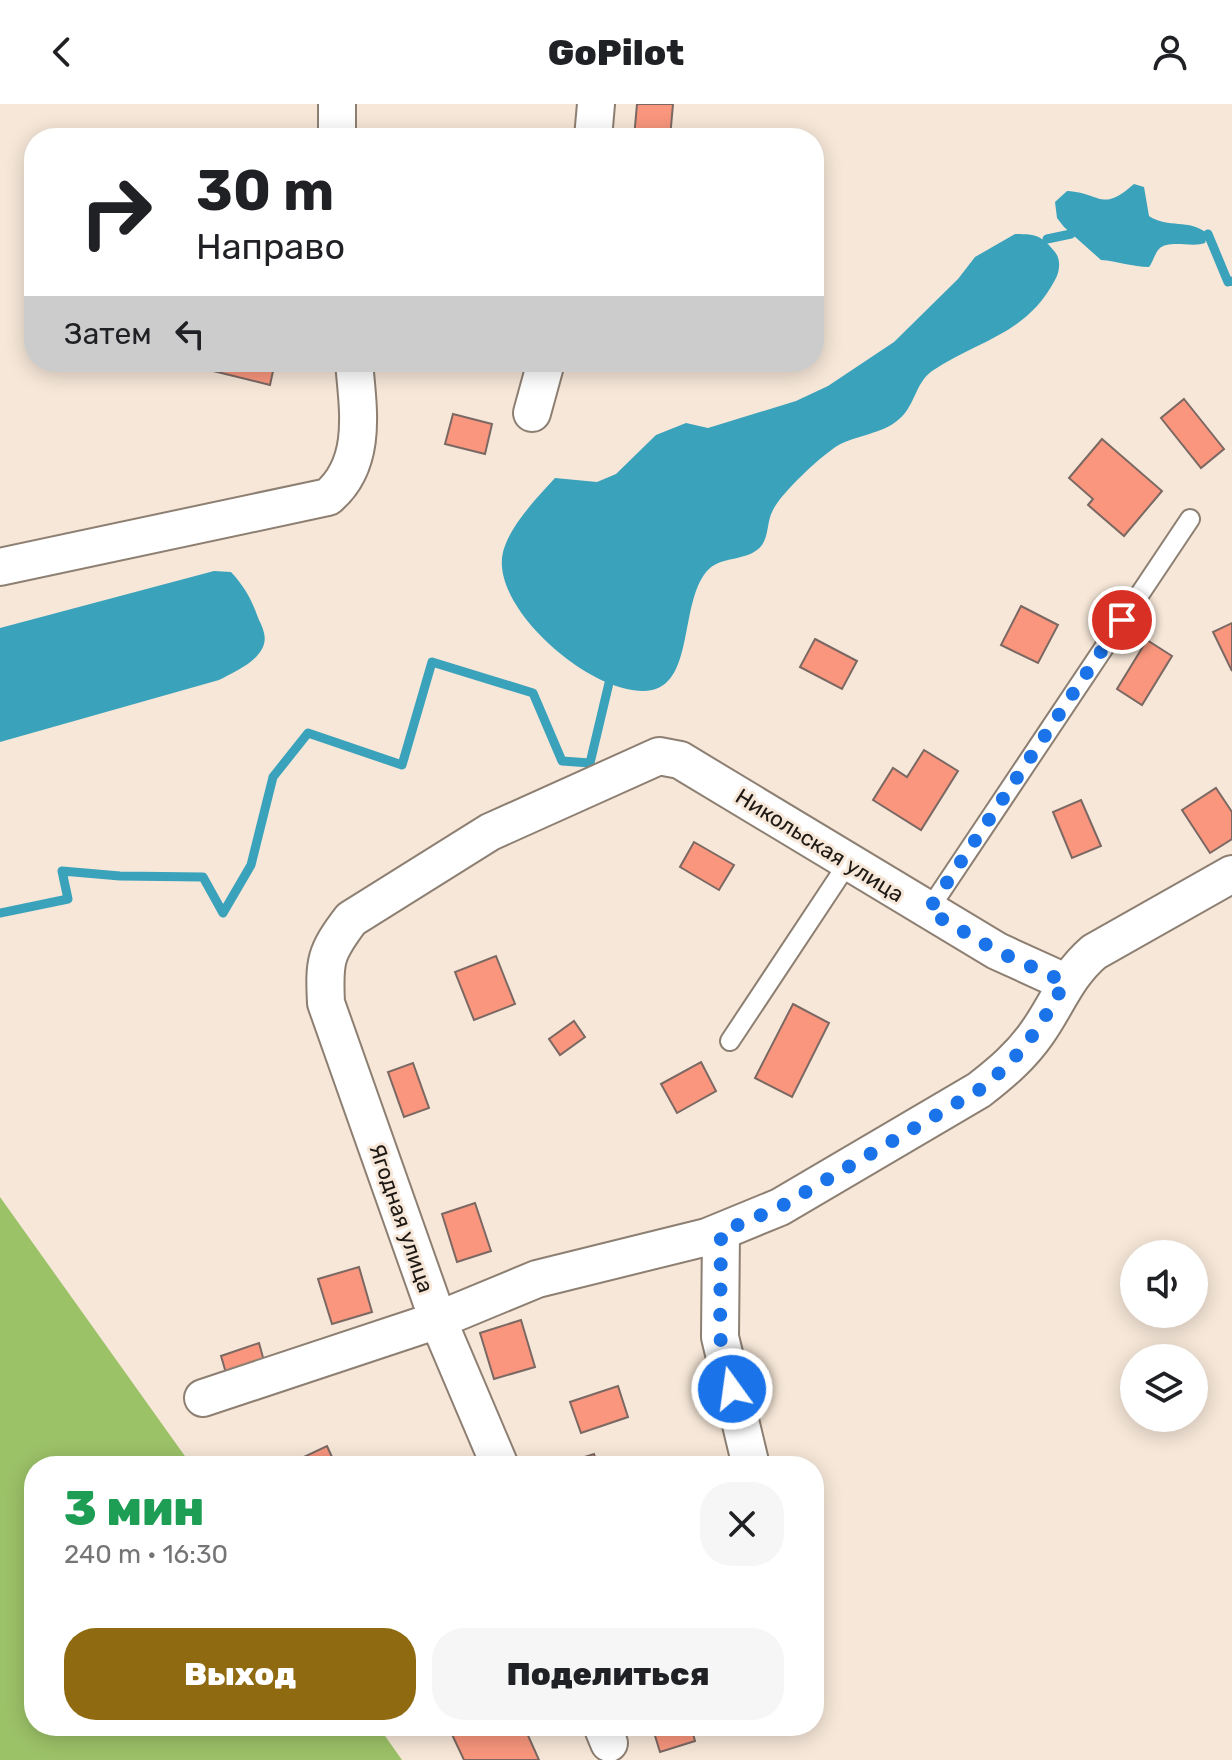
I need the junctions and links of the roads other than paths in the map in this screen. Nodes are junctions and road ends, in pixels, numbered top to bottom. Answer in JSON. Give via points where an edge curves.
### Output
{"nodes":[{"id":1,"x":337,"y":104,"type":"edge"},
{"id":2,"x":596,"y":104,"type":"edge"},
{"id":3,"x":337,"y":128,"type":"edge"},
{"id":4,"x":594,"y":128,"type":"edge"},
{"id":5,"x":355,"y":372,"type":"edge"},
{"id":6,"x":543,"y":372,"type":"edge"},
{"id":7,"x":532,"y":413,"type":"dead end"},
{"id":8,"x":1190,"y":519,"type":"dead end"},
{"id":9,"x":0,"y":567,"type":"edge"},
{"id":10,"x":848,"y":863,"type":"junction"},
{"id":11,"x":1232,"y":874,"type":"edge"},
{"id":12,"x":928,"y":911,"type":"junction"},
{"id":13,"x":324,"y":964,"type":"joint"},
{"id":14,"x":1065,"y":982,"type":"junction"},
{"id":15,"x":730,"y":1041,"type":"dead end"},
{"id":16,"x":721,"y":1232,"type":"junction"},
{"id":17,"x":438,"y":1320,"type":"junction"},
{"id":18,"x":203,"y":1398,"type":"dead end"},
{"id":19,"x":496,"y":1456,"type":"edge"},
{"id":20,"x":749,"y":1456,"type":"edge"}],
"edges":[{"from":1,"to":3,"type":"street"},
{"from":2,"to":4,"type":"street"},
{"from":5,"to":9,"type":"street","via":[[358,439],[343,484],[328,497]]},
{"from":6,"to":7,"type":"street"},
{"from":8,"to":12,"type":"lane"},
{"from":10,"to":12,"type":"street","name":"Никольская улица"},
{"from":10,"to":13,"type":"street","name":"Никольская улица","via":[[680,760],[659,756],[490,832],[351,919]]},
{"from":10,"to":15,"type":"lane"},
{"from":11,"to":14,"type":"street","via":[[1094,952]]},
{"from":12,"to":14,"type":"street","name":"Никольская улица"},
{"from":13,"to":17,"type":"street","name":"Ягодная улица","via":[[326,1003]]},
{"from":14,"to":16,"type":"street","via":[[1038,1032],[979,1090],[780,1207]]},
{"from":16,"to":17,"type":"street","via":[[537,1279]]},
{"from":16,"to":20,"type":"street","via":[[720,1337]]},
{"from":17,"to":18,"type":"street"},
{"from":17,"to":19,"type":"street","name":"Ягодная улица"}]}
